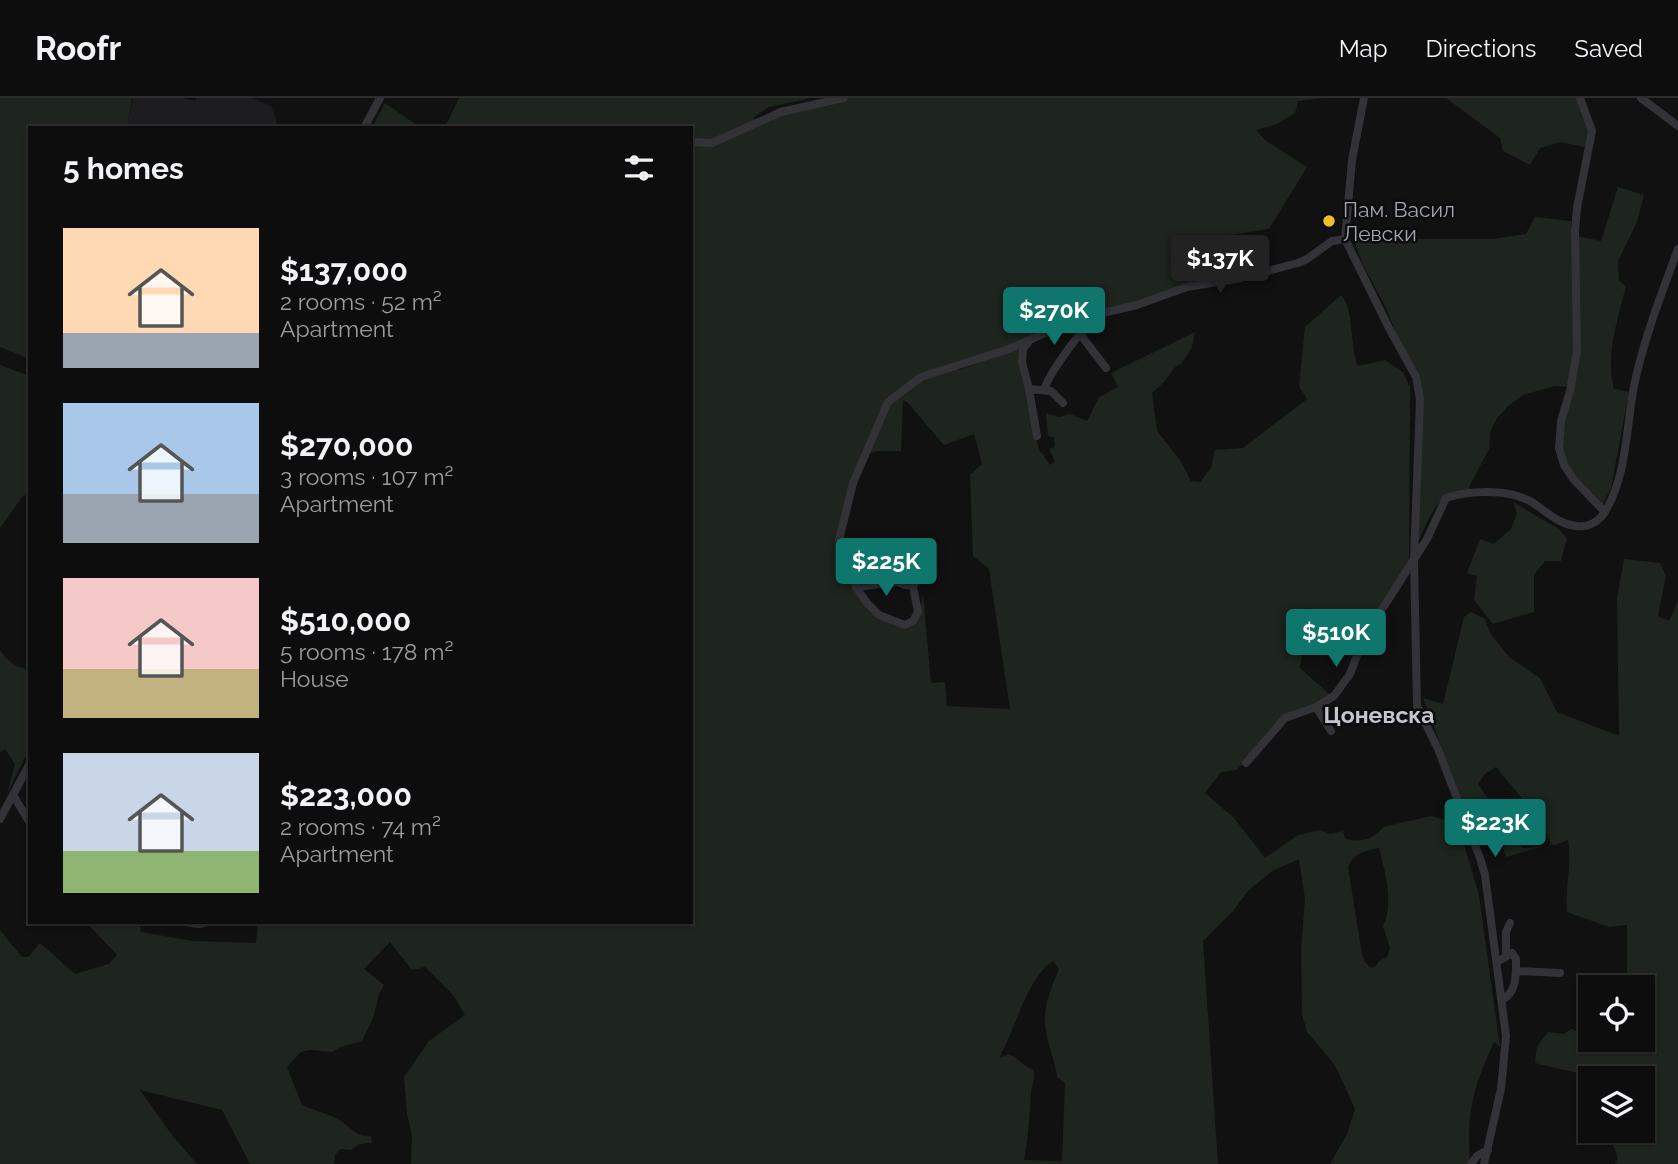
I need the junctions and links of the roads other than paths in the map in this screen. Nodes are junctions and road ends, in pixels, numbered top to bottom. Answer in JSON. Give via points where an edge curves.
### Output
{"nodes":[{"id":1,"x":380,"y":98,"type":"edge"},
{"id":2,"x":843,"y":98,"type":"edge"},
{"id":3,"x":1364,"y":98,"type":"edge"},
{"id":4,"x":1580,"y":98,"type":"edge"},
{"id":5,"x":1641,"y":98,"type":"edge"},
{"id":6,"x":366,"y":126,"type":"edge"},
{"id":7,"x":1678,"y":126,"type":"edge"},
{"id":8,"x":693,"y":142,"type":"edge"},
{"id":9,"x":1345,"y":239,"type":"junction"},
{"id":10,"x":1678,"y":249,"type":"edge"},
{"id":11,"x":1097,"y":315,"type":"junction"},
{"id":12,"x":1081,"y":332,"type":"junction"},
{"id":13,"x":1029,"y":341,"type":"junction"},
{"id":14,"x":1106,"y":368,"type":"dead end"},
{"id":15,"x":1029,"y":388,"type":"junction"},
{"id":16,"x":1044,"y":389,"type":"junction"},
{"id":17,"x":1063,"y":404,"type":"dead end"},
{"id":18,"x":1037,"y":436,"type":"dead end"},
{"id":19,"x":1605,"y":512,"type":"junction"},
{"id":20,"x":907,"y":557,"type":"dead end"},
{"id":21,"x":1413,"y":560,"type":"junction"},
{"id":22,"x":914,"y":585,"type":"junction"},
{"id":23,"x":856,"y":587,"type":"junction"},
{"id":24,"x":1316,"y":707,"type":"junction"},
{"id":25,"x":1331,"y":731,"type":"dead end"},
{"id":26,"x":1246,"y":763,"type":"dead end"},
{"id":27,"x":28,"y":767,"type":"edge"},
{"id":28,"x":13,"y":795,"type":"junction"},
{"id":29,"x":0,"y":820,"type":"edge"},
{"id":30,"x":28,"y":820,"type":"edge"},
{"id":31,"x":1510,"y":923,"type":"dead end"},
{"id":32,"x":1506,"y":956,"type":"junction"},
{"id":33,"x":1497,"y":962,"type":"junction"},
{"id":34,"x":1516,"y":971,"type":"junction"},
{"id":35,"x":1560,"y":973,"type":"dead end"},
{"id":36,"x":1502,"y":1000,"type":"junction"},
{"id":37,"x":1487,"y":1159,"type":"edge"},
{"id":38,"x":1471,"y":1164,"type":"edge"}],
"edges":[{"from":1,"to":6,"type":"street"},
{"from":2,"to":8,"type":"street","via":[[780,112],[712,143]]},
{"from":3,"to":9,"type":"street","via":[[1352,160]]},
{"from":4,"to":19,"type":"street","via":[[1592,131],[1576,219],[1577,351],[1559,448],[1574,480]]},
{"from":5,"to":7,"type":"street"},
{"from":9,"to":11,"type":"street","via":[[1298,263],[1187,287]]},
{"from":9,"to":21,"type":"street","via":[[1416,377],[1420,399]]},
{"from":10,"to":19,"type":"street","via":[[1647,334],[1618,486]]},
{"from":11,"to":12,"type":"street"},
{"from":11,"to":13,"type":"street"},
{"from":12,"to":14,"type":"street"},
{"from":12,"to":16,"type":"street"},
{"from":13,"to":15,"type":"street","via":[[1022,362]]},
{"from":13,"to":23,"type":"street","via":[[921,377],[888,402],[853,483],[839,540]]},
{"from":15,"to":16,"type":"street"},
{"from":15,"to":18,"type":"street"},
{"from":16,"to":17,"type":"street"},
{"from":19,"to":21,"type":"street","via":[[1592,524],[1579,527],[1560,522],[1513,495],[1451,496],[1443,501]]},
{"from":20,"to":22,"type":"street"},
{"from":21,"to":24,"type":"street","via":[[1363,639],[1342,687]]},
{"from":21,"to":33,"type":"street","via":[[1417,706],[1480,858]]},
{"from":22,"to":23,"type":"street","via":[[897,582]]},
{"from":22,"to":23,"type":"street","via":[[918,612],[905,625],[879,615]]},
{"from":24,"to":25,"type":"street"},
{"from":24,"to":26,"type":"street","via":[[1285,718]]},
{"from":27,"to":28,"type":"street"},
{"from":28,"to":29,"type":"street"},
{"from":28,"to":30,"type":"street"},
{"from":31,"to":32,"type":"street"},
{"from":32,"to":33,"type":"street"},
{"from":32,"to":34,"type":"street","via":[[1516,956]]},
{"from":33,"to":36,"type":"street"},
{"from":34,"to":35,"type":"street"},
{"from":34,"to":36,"type":"street","via":[[1514,988]]},
{"from":36,"to":37,"type":"street","via":[[1505,1062]]},
{"from":37,"to":38,"type":"street","via":[[1477,1156]]}]}
